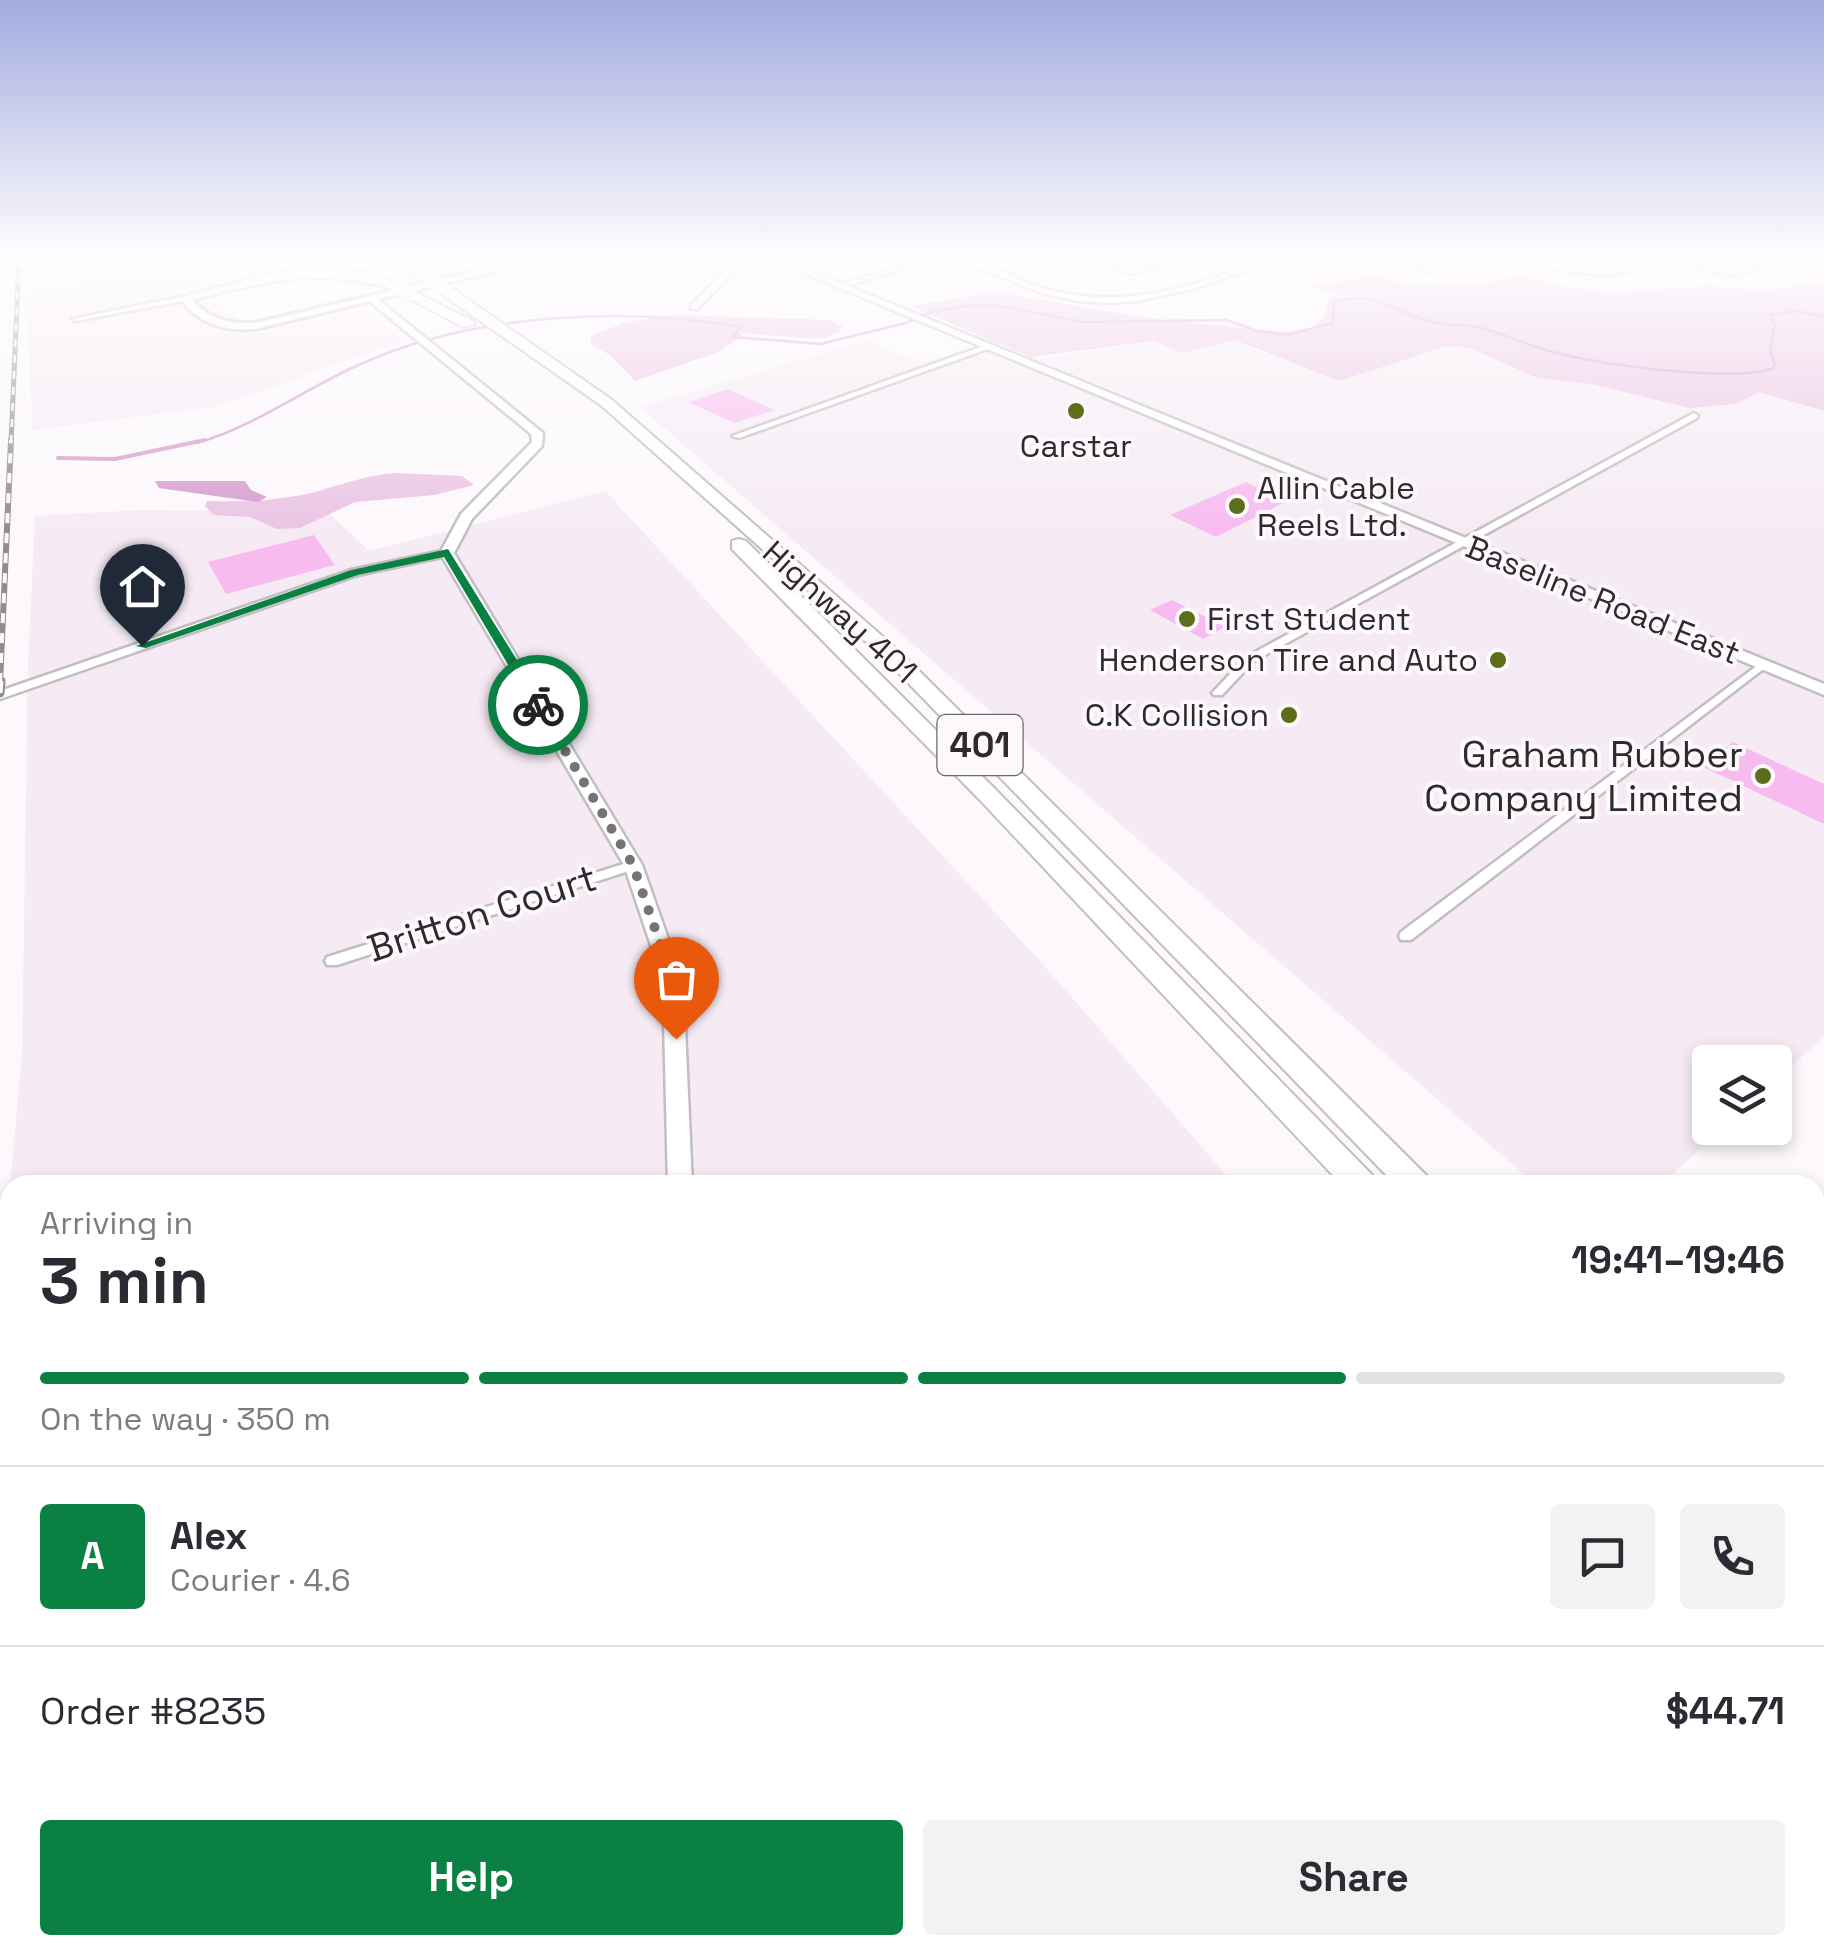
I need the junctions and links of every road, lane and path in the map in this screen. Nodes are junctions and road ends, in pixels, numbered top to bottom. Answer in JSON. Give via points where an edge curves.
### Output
{"nodes":[{"id":1,"x":435,"y":349,"type":"edge"},
{"id":2,"x":513,"y":349,"type":"edge"},
{"id":3,"x":520,"y":349,"type":"edge"},
{"id":4,"x":983,"y":349,"type":"edge"},
{"id":5,"x":994,"y":349,"type":"edge"},
{"id":6,"x":1694,"y":416,"type":"dead end"},
{"id":7,"x":736,"y":436,"type":"dead end"},
{"id":8,"x":1464,"y":544,"type":"junction"},
{"id":9,"x":448,"y":553,"type":"junction"},
{"id":10,"x":1762,"y":664,"type":"junction"},
{"id":11,"x":1824,"y":690,"type":"edge"},
{"id":12,"x":1218,"y":693,"type":"dead end"},
{"id":13,"x":0,"y":695,"type":"edge"},
{"id":14,"x":633,"y":865,"type":"junction"},
{"id":15,"x":1406,"y":936,"type":"dead end"},
{"id":16,"x":332,"y":961,"type":"dead end"},
{"id":17,"x":680,"y":1175,"type":"edge"},
{"id":18,"x":1352,"y":1175,"type":"edge"},
{"id":19,"x":1406,"y":1175,"type":"edge"}],
"edges":[{"from":1,"to":9,"type":"street","via":[[537,433],[538,443],[466,516]]},
{"from":2,"to":18,"type":"highway","name":"Highway 401","number":"401","via":[[770,573]]},
{"from":3,"to":19,"type":"highway","name":"Highway 401","number":"401","via":[[607,403],[891,654]]},
{"from":4,"to":7,"type":"street"},
{"from":5,"to":8,"type":"street","name":"Baseline Road East"},
{"from":6,"to":8,"type":"street"},
{"from":8,"to":10,"type":"street","name":"Baseline Road East"},
{"from":8,"to":12,"type":"street","via":[[1250,659]]},
{"from":9,"to":13,"type":"street","via":[[355,572]]},
{"from":9,"to":14,"type":"street"},
{"from":10,"to":11,"type":"street","name":"Baseline Road East"},
{"from":10,"to":15,"type":"street"},
{"from":14,"to":16,"type":"street","name":"Britton Court"},
{"from":14,"to":17,"type":"street","via":[[673,981]]}]}
